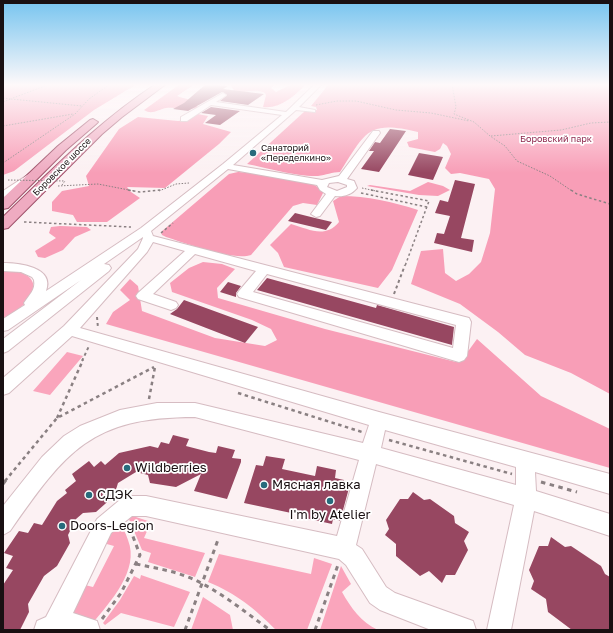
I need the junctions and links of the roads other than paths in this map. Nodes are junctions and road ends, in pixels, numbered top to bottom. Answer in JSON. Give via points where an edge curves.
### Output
{"nodes":[{"id":1,"x":104,"y":114,"type":"edge"},
{"id":2,"x":120,"y":114,"type":"edge"},
{"id":3,"x":193,"y":114,"type":"edge"},
{"id":4,"x":289,"y":114,"type":"edge"},
{"id":5,"x":184,"y":119,"type":"dead end"},
{"id":6,"x":376,"y":133,"type":"dead end"},
{"id":7,"x":226,"y":166,"type":"junction"},
{"id":8,"x":37,"y":172,"type":"junction"},
{"id":9,"x":341,"y":180,"type":"junction"},
{"id":10,"x":324,"y":183,"type":"junction"},
{"id":11,"x":332,"y":193,"type":"junction"},
{"id":12,"x":3,"y":195,"type":"edge"},
{"id":13,"x":3,"y":205,"type":"edge"},
{"id":14,"x":316,"y":214,"type":"dead end"},
{"id":15,"x":3,"y":225,"type":"edge"},
{"id":16,"x":150,"y":234,"type":"junction"},
{"id":17,"x":126,"y":247,"type":"junction"},
{"id":18,"x":193,"y":250,"type":"junction"},
{"id":19,"x":3,"y":268,"type":"edge"},
{"id":20,"x":264,"y":269,"type":"junction"},
{"id":21,"x":170,"y":305,"type":"dead end"},
{"id":22,"x":8,"y":322,"type":"edge"},
{"id":23,"x":68,"y":330,"type":"junction"},
{"id":24,"x":3,"y":334,"type":"edge"},
{"id":25,"x":3,"y":347,"type":"edge"},
{"id":26,"x":3,"y":388,"type":"edge"},
{"id":27,"x":380,"y":420,"type":"junction"},
{"id":28,"x":371,"y":454,"type":"junction"},
{"id":29,"x":525,"y":460,"type":"junction"},
{"id":30,"x":610,"y":484,"type":"edge"},
{"id":31,"x":526,"y":498,"type":"junction"},
{"id":32,"x":3,"y":524,"type":"edge"},
{"id":33,"x":610,"y":525,"type":"edge"},
{"id":34,"x":344,"y":550,"type":"junction"},
{"id":35,"x":51,"y":627,"type":"edge"},
{"id":36,"x":93,"y":627,"type":"edge"},
{"id":37,"x":464,"y":630,"type":"edge"},
{"id":38,"x":499,"y":630,"type":"edge"}],
"edges":[{"from":1,"to":8,"type":"main road","name":"Боровское шоссе"},
{"from":2,"to":15,"type":"main road","name":"Боровское шоссе"},
{"from":3,"to":5,"type":"street"},
{"from":4,"to":7,"type":"street"},
{"from":6,"to":9,"type":"street"},
{"from":7,"to":10,"type":"street"},
{"from":7,"to":16,"type":"street"},
{"from":8,"to":12,"type":"street"},
{"from":8,"to":13,"type":"main road","name":"Боровское шоссе"},
{"from":9,"to":10,"type":"street"},
{"from":9,"to":11,"type":"street","via":[[348,182],[351,188],[343,193]]},
{"from":10,"to":11,"type":"street","via":[[323,188]]},
{"from":11,"to":14,"type":"street"},
{"from":16,"to":17,"type":"street"},
{"from":16,"to":18,"type":"street"},
{"from":16,"to":22,"type":"street","via":[[104,259]]},
{"from":16,"to":23,"type":"street","via":[[143,250]]},
{"from":17,"to":24,"type":"street"},
{"from":17,"to":25,"type":"street","via":[[111,264]]},
{"from":18,"to":20,"type":"street"},
{"from":18,"to":21,"type":"street","via":[[143,296]]},
{"from":19,"to":22,"type":"street","via":[[32,270],[42,281],[38,294]]},
{"from":20,"to":20,"type":"street","via":[[464,322],[459,356],[244,294]]},
{"from":23,"to":26,"type":"street"},
{"from":23,"to":27,"type":"street"},
{"from":27,"to":28,"type":"street"},
{"from":27,"to":29,"type":"street"},
{"from":28,"to":31,"type":"street"},
{"from":28,"to":32,"type":"street","via":[[195,410],[128,415],[90,429],[56,454]]},
{"from":28,"to":34,"type":"street"},
{"from":29,"to":30,"type":"street"},
{"from":29,"to":31,"type":"street"},
{"from":31,"to":33,"type":"street"},
{"from":31,"to":38,"type":"street"},
{"from":34,"to":35,"type":"street","via":[[146,506],[128,506],[104,526]]},
{"from":34,"to":37,"type":"street","via":[[354,557],[378,595],[388,602]]},
{"from":35,"to":36,"type":"street","via":[[73,624]]}]}
